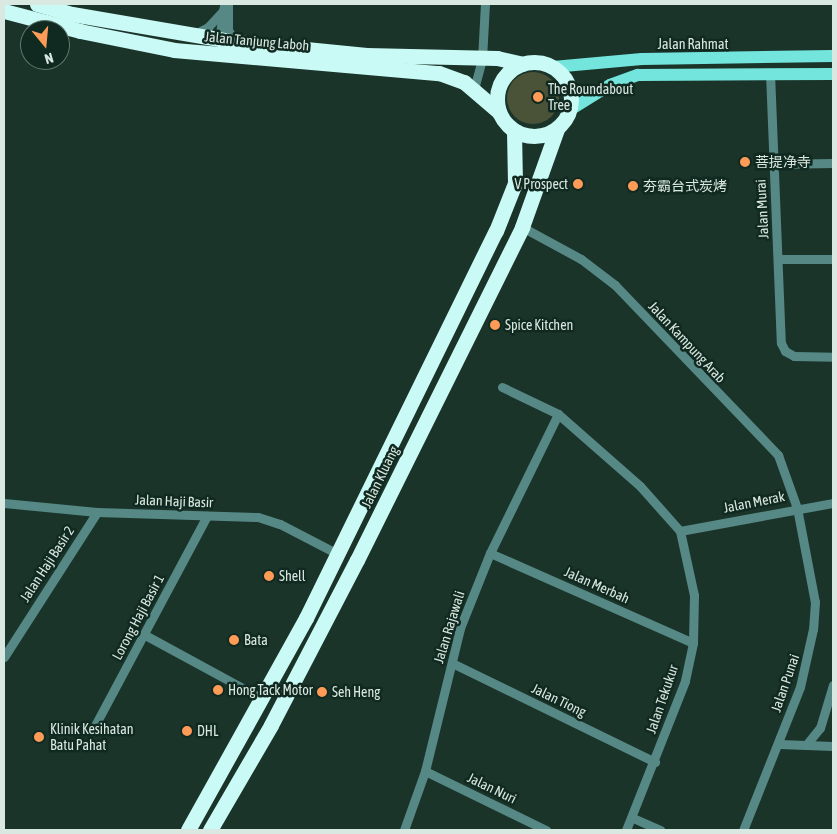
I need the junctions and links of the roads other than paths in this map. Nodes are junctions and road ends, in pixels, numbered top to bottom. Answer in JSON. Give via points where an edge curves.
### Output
{"nodes":[{"id":1,"x":37,"y":4,"type":"edge"},
{"id":2,"x":485,"y":4,"type":"edge"},
{"id":3,"x":225,"y":6,"type":"edge"},
{"id":4,"x":4,"y":11,"type":"edge"},
{"id":5,"x":189,"y":36,"type":"junction"},
{"id":6,"x":236,"y":42,"type":"junction"},
{"id":7,"x":218,"y":47,"type":"junction"},
{"id":8,"x":833,"y":56,"type":"edge"},
{"id":9,"x":482,"y":59,"type":"junction"},
{"id":10,"x":522,"y":64,"type":"junction"},
{"id":11,"x":553,"y":67,"type":"junction"},
{"id":12,"x":770,"y":74,"type":"junction"},
{"id":13,"x":833,"y":74,"type":"edge"},
{"id":14,"x":474,"y":89,"type":"junction"},
{"id":15,"x":570,"y":110,"type":"junction"},
{"id":16,"x":498,"y":111,"type":"junction"},
{"id":17,"x":557,"y":129,"type":"junction"},
{"id":18,"x":514,"y":131,"type":"junction"},
{"id":19,"x":833,"y":163,"type":"edge"},
{"id":20,"x":774,"y":164,"type":"junction"},
{"id":21,"x":522,"y":227,"type":"junction"},
{"id":22,"x":778,"y":259,"type":"junction"},
{"id":23,"x":833,"y":259,"type":"edge"},
{"id":24,"x":833,"y":357,"type":"edge"},
{"id":25,"x":502,"y":387,"type":"dead end"},
{"id":26,"x":558,"y":414,"type":"junction"},
{"id":27,"x":388,"y":497,"type":"junction"},
{"id":28,"x":4,"y":503,"type":"edge"},
{"id":29,"x":833,"y":503,"type":"edge"},
{"id":30,"x":797,"y":508,"type":"junction"},
{"id":31,"x":97,"y":512,"type":"junction"},
{"id":32,"x":207,"y":516,"type":"junction"},
{"id":33,"x":680,"y":531,"type":"junction"},
{"id":34,"x":336,"y":553,"type":"junction"},
{"id":35,"x":490,"y":553,"type":"junction"},
{"id":36,"x":144,"y":635,"type":"junction"},
{"id":37,"x":693,"y":642,"type":"junction"},
{"id":38,"x":4,"y":657,"type":"edge"},
{"id":39,"x":452,"y":663,"type":"junction"},
{"id":40,"x":833,"y":685,"type":"edge"},
{"id":41,"x":261,"y":698,"type":"junction"},
{"id":42,"x":92,"y":731,"type":"dead end"},
{"id":43,"x":780,"y":744,"type":"junction"},
{"id":44,"x":806,"y":745,"type":"junction"},
{"id":45,"x":833,"y":746,"type":"edge"},
{"id":46,"x":655,"y":762,"type":"junction"},
{"id":47,"x":425,"y":771,"type":"junction"},
{"id":48,"x":633,"y":818,"type":"junction"},
{"id":49,"x":188,"y":830,"type":"edge"},
{"id":50,"x":210,"y":830,"type":"edge"},
{"id":51,"x":404,"y":830,"type":"edge"},
{"id":52,"x":546,"y":830,"type":"edge"},
{"id":53,"x":626,"y":830,"type":"edge"},
{"id":54,"x":660,"y":830,"type":"edge"},
{"id":55,"x":743,"y":830,"type":"edge"}],
"edges":[{"from":1,"to":5,"type":"highway","name":"Jalan Tanjung Laboh","via":[[72,14]]},
{"from":2,"to":9,"type":"street"},
{"from":3,"to":5,"type":"street","via":[[208,27]]},
{"from":3,"to":6,"type":"street","via":[[228,30]]},
{"from":3,"to":7,"type":"street"},
{"from":4,"to":7,"type":"highway","name":"Jalan Tanjung Laboh","via":[[174,50]]},
{"from":5,"to":7,"type":"highway","name":"Jalan Tanjung Laboh"},
{"from":6,"to":7,"type":"highway","name":"Jalan Tanjung Laboh"},
{"from":6,"to":9,"type":"highway","name":"Jalan Tanjung Laboh","via":[[366,55]]},
{"from":7,"to":14,"type":"highway","name":"Jalan Tanjung Laboh","via":[[439,73]]},
{"from":8,"to":11,"type":"main road","name":"Jalan Rahmat","via":[[642,58]]},
{"from":9,"to":10,"type":"highway","name":"Jalan Tanjung Laboh"},
{"from":9,"to":14,"type":"street"},
{"from":10,"to":11,"type":"highway","via":[[543,63]]},
{"from":10,"to":16,"type":"highway","via":[[512,70],[498,88]]},
{"from":11,"to":15,"type":"highway","via":[[571,90]]},
{"from":12,"to":13,"type":"main road"},
{"from":12,"to":15,"type":"main road","via":[[638,75],[610,85]]},
{"from":12,"to":20,"type":"street","name":"Jalan Murai"},
{"from":14,"to":16,"type":"highway","name":"Jalan Tanjung Laboh"},
{"from":15,"to":17,"type":"highway"},
{"from":16,"to":18,"type":"highway"},
{"from":17,"to":18,"type":"highway","via":[[536,137]]},
{"from":17,"to":21,"type":"highway","name":"Jalan Kluang"},
{"from":18,"to":34,"type":"highway","name":"Jalan Kluang","via":[[515,182],[509,204]]},
{"from":19,"to":20,"type":"street"},
{"from":20,"to":22,"type":"street","name":"Jalan Murai"},
{"from":21,"to":27,"type":"highway","name":"Jalan Kluang"},
{"from":21,"to":30,"type":"street","name":"Jalan Kampung Arab","via":[[581,259],[615,286],[778,455]]},
{"from":22,"to":23,"type":"street"},
{"from":22,"to":24,"type":"street","name":"Jalan Murai","via":[[781,343],[785,351],[794,356]]},
{"from":25,"to":26,"type":"street","name":"Jalan Tekukur"},
{"from":26,"to":33,"type":"street","name":"Jalan Tekukur","via":[[640,486]]},
{"from":26,"to":35,"type":"street","name":"Jalan Rajawali"},
{"from":27,"to":34,"type":"highway","via":[[375,506],[351,550]]},
{"from":27,"to":50,"type":"highway","name":"Jalan Kluang","via":[[271,725]]},
{"from":28,"to":31,"type":"street","name":"Jalan Haji Basir"},
{"from":29,"to":30,"type":"street","name":"Jalan Merak"},
{"from":30,"to":33,"type":"street","name":"Jalan Merak"},
{"from":30,"to":43,"type":"street","name":"Jalan Punai","via":[[815,602],[809,660]]},
{"from":31,"to":32,"type":"street","name":"Jalan Haji Basir"},
{"from":31,"to":38,"type":"street","name":"Jalan Haji Basir 2"},
{"from":32,"to":34,"type":"street","name":"Jalan Haji Basir","via":[[258,518],[280,524]]},
{"from":32,"to":36,"type":"street","name":"Lorong Haji Basir 1"},
{"from":33,"to":37,"type":"street","name":"Jalan Tekukur","via":[[694,596]]},
{"from":34,"to":41,"type":"highway","name":"Jalan Kluang","via":[[306,618]]},
{"from":35,"to":37,"type":"street","name":"Jalan Merbah"},
{"from":35,"to":39,"type":"street","name":"Jalan Rajawali","via":[[460,628]]},
{"from":36,"to":41,"type":"street"},
{"from":36,"to":42,"type":"street","name":"Lorong Haji Basir 1"},
{"from":37,"to":46,"type":"street","name":"Jalan Tekukur","via":[[685,681]]},
{"from":39,"to":46,"type":"street","name":"Jalan Tiong"},
{"from":39,"to":47,"type":"street","name":"Jalan Rajawali"},
{"from":40,"to":44,"type":"street","via":[[820,728]]},
{"from":41,"to":49,"type":"highway","name":"Jalan Kluang"},
{"from":43,"to":44,"type":"street"},
{"from":43,"to":55,"type":"street","name":"Jalan Punai"},
{"from":44,"to":45,"type":"street"},
{"from":46,"to":48,"type":"street","name":"Jalan Tekukur"},
{"from":47,"to":51,"type":"street","name":"Jalan Rajawali"},
{"from":47,"to":52,"type":"street","name":"Jalan Nuri"},
{"from":48,"to":53,"type":"street","name":"Jalan Tekukur"},
{"from":48,"to":54,"type":"street"}]}
